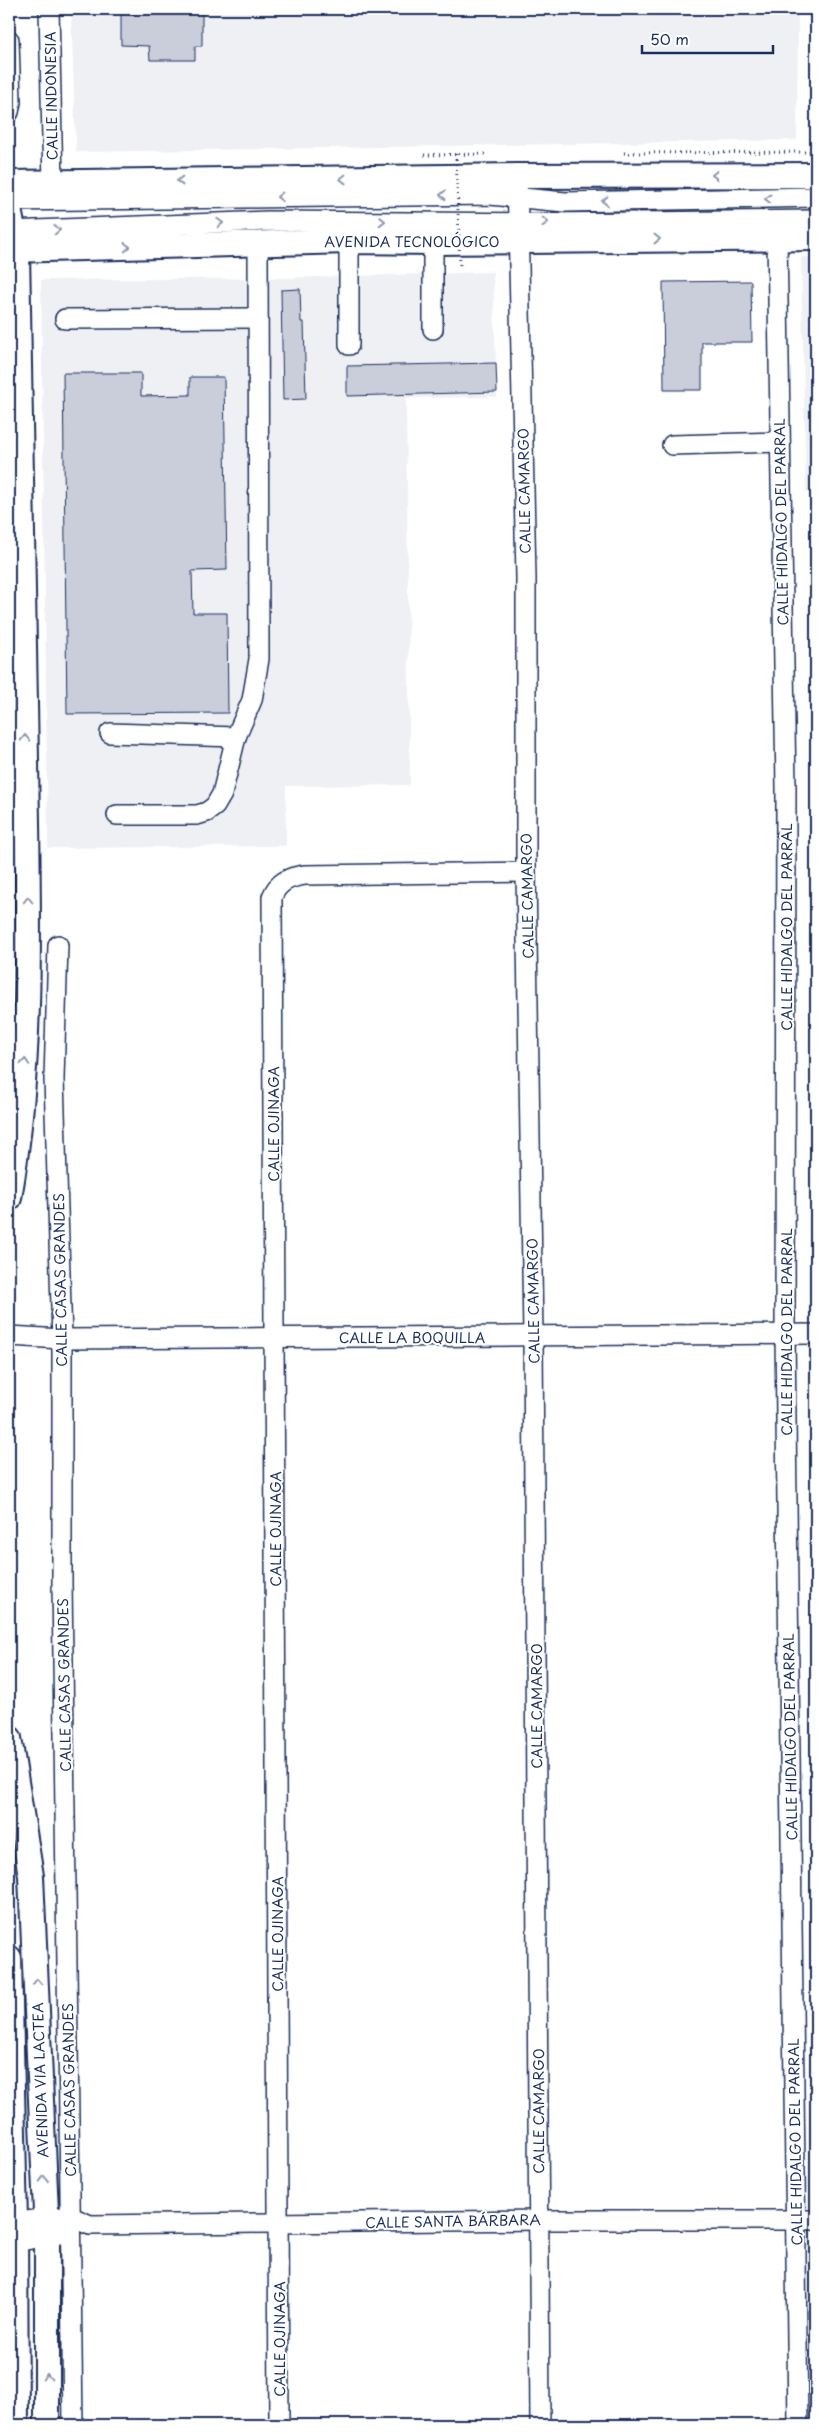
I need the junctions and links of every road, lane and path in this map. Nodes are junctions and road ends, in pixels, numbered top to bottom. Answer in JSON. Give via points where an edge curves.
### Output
{"nodes":[{"id":1,"x":49,"y":9,"type":"edge"},
{"id":2,"x":9,"y":40,"type":"edge"},
{"id":3,"x":9,"y":112,"type":"edge"},
{"id":4,"x":456,"y":154,"type":"dead end"},
{"id":5,"x":816,"y":175,"type":"edge"},
{"id":6,"x":9,"y":183,"type":"edge"},
{"id":7,"x":53,"y":183,"type":"junction"},
{"id":8,"x":517,"y":187,"type":"junction"},
{"id":9,"x":816,"y":197,"type":"edge"},
{"id":10,"x":9,"y":201,"type":"edge"},
{"id":11,"x":9,"y":209,"type":"edge"},
{"id":12,"x":816,"y":220,"type":"edge"},
{"id":13,"x":519,"y":230,"type":"junction"},
{"id":14,"x":778,"y":238,"type":"junction"},
{"id":15,"x":816,"y":238,"type":"edge"},
{"id":16,"x":12,"y":241,"type":"edge"},
{"id":17,"x":349,"y":241,"type":"junction"},
{"id":18,"x":433,"y":242,"type":"junction"},
{"id":19,"x":258,"y":243,"type":"junction"},
{"id":20,"x":460,"y":268,"type":"dead end"},
{"id":21,"x":256,"y":318,"type":"junction"},
{"id":22,"x":65,"y":319,"type":"dead end"},
{"id":23,"x":433,"y":329,"type":"dead end"},
{"id":24,"x":349,"y":345,"type":"dead end"},
{"id":25,"x":780,"y":442,"type":"junction"},
{"id":26,"x":672,"y":445,"type":"dead end"},
{"id":27,"x":110,"y":733,"type":"dead end"},
{"id":28,"x":236,"y":737,"type":"junction"},
{"id":29,"x":117,"y":815,"type":"dead end"},
{"id":30,"x":526,"y":872,"type":"junction"},
{"id":31,"x":58,"y":945,"type":"dead end"},
{"id":32,"x":9,"y":1198,"type":"edge"},
{"id":33,"x":785,"y":1334,"type":"junction"},
{"id":34,"x":816,"y":1334,"type":"edge"},
{"id":35,"x":9,"y":1336,"type":"edge"},
{"id":36,"x":533,"y":1336,"type":"junction"},
{"id":37,"x":274,"y":1338,"type":"junction"},
{"id":38,"x":62,"y":1339,"type":"junction"},
{"id":39,"x":9,"y":1738,"type":"edge"},
{"id":40,"x":9,"y":1958,"type":"edge"},
{"id":41,"x":538,"y":2220,"type":"junction"},
{"id":42,"x":797,"y":2220,"type":"junction"},
{"id":43,"x":816,"y":2220,"type":"edge"},
{"id":44,"x":278,"y":2224,"type":"junction"},
{"id":45,"x":71,"y":2225,"type":"junction"},
{"id":46,"x":46,"y":2227,"type":"junction"},
{"id":47,"x":12,"y":2232,"type":"edge"},
{"id":48,"x":16,"y":2425,"type":"edge"},
{"id":49,"x":47,"y":2425,"type":"edge"},
{"id":50,"x":73,"y":2425,"type":"edge"},
{"id":51,"x":279,"y":2425,"type":"edge"},
{"id":52,"x":540,"y":2425,"type":"edge"},
{"id":53,"x":798,"y":2425,"type":"edge"}],
"edges":[{"from":1,"to":7,"type":"street","name":"CALLE INDONESIA"},
{"from":2,"to":3,"type":"street"},
{"from":4,"to":20,"type":"path","bridge":true},
{"from":5,"to":8,"type":"main road","one_way":true},
{"from":6,"to":7,"type":"main road"},
{"from":8,"to":7,"type":"main road","one_way":true},
{"from":9,"to":8,"type":"street","one_way":true,"via":[[565,202]]},
{"from":8,"to":10,"type":"street","one_way":true,"via":[[490,195]]},
{"from":8,"to":13,"type":"street","name":"CALLE CAMARGO"},
{"from":11,"to":16,"type":"main road"},
{"from":13,"to":12,"type":"street","one_way":true,"via":[[546,223]]},
{"from":13,"to":14,"type":"main road","name":"AVENIDA TECNOLÓGICO","one_way":true},
{"from":16,"to":13,"type":"street","one_way":true,"via":[[268,222]]},
{"from":13,"to":18,"type":"main road","name":"AVENIDA TECNOLÓGICO"},
{"from":13,"to":30,"type":"street","name":"CALLE CAMARGO","via":[[526,577]]},
{"from":14,"to":15,"type":"main road","name":"AVENIDA TECNOLÓGICO"},
{"from":14,"to":25,"type":"street","name":"CALLE HIDALGO DEL PARRAL"},
{"from":16,"to":19,"type":"main road","name":"AVENIDA TECNOLÓGICO","one_way":true},
{"from":32,"to":16,"type":"main road","one_way":true,"via":[[22,1097],[27,1016],[28,883]]},
{"from":17,"to":18,"type":"main road","name":"AVENIDA TECNOLÓGICO"},
{"from":17,"to":19,"type":"main road","name":"AVENIDA TECNOLÓGICO"},
{"from":17,"to":24,"type":"street"},
{"from":18,"to":23,"type":"street"},
{"from":19,"to":21,"type":"street"},
{"from":21,"to":22,"type":"street"},
{"from":21,"to":28,"type":"street","via":[[258,659],[252,700]]},
{"from":25,"to":26,"type":"street"},
{"from":25,"to":33,"type":"street","name":"CALLE HIDALGO DEL PARRAL","via":[[786,787]]},
{"from":27,"to":28,"type":"street"},
{"from":28,"to":29,"type":"street","via":[[222,794],[207,812],[197,815]]},
{"from":30,"to":36,"type":"street","name":"CALLE CAMARGO"},
{"from":30,"to":37,"type":"street","name":"CALLE OJINAGA","via":[[305,875],[285,880],[274,891]]},
{"from":31,"to":38,"type":"street","name":"CALLE CASAS GRANDES","via":[[54,1079]]},
{"from":33,"to":34,"type":"street","name":"CALLE LA BOQUILLA"},
{"from":33,"to":36,"type":"street","name":"CALLE LA BOQUILLA"},
{"from":33,"to":42,"type":"street","name":"CALLE HIDALGO DEL PARRAL"},
{"from":35,"to":38,"type":"street","name":"CALLE LA BOQUILLA"},
{"from":36,"to":37,"type":"street","name":"CALLE LA BOQUILLA"},
{"from":36,"to":41,"type":"street","name":"CALLE CAMARGO"},
{"from":37,"to":38,"type":"street","name":"CALLE LA BOQUILLA"},
{"from":37,"to":44,"type":"street","name":"CALLE OJINAGA"},
{"from":38,"to":45,"type":"street","name":"CALLE CASAS GRANDES"},
{"from":46,"to":39,"type":"main road","name":"AVENIDA VIA LACTEA","one_way":true,"via":[[31,1876]]},
{"from":40,"to":47,"type":"main road","name":"AVENIDA VIA LACTEA"},
{"from":41,"to":42,"type":"street","name":"CALLE SANTA BÁRBARA"},
{"from":41,"to":44,"type":"street","name":"CALLE SANTA BÁRBARA"},
{"from":41,"to":52,"type":"street","name":"CALLE CAMARGO"},
{"from":42,"to":43,"type":"street","name":"CALLE SANTA BÁRBARA"},
{"from":42,"to":53,"type":"street","name":"CALLE HIDALGO DEL PARRAL"},
{"from":44,"to":45,"type":"street","name":"CALLE SANTA BÁRBARA"},
{"from":44,"to":51,"type":"street","name":"CALLE OJINAGA"},
{"from":45,"to":46,"type":"street","name":"CALLE SANTA BÁRBARA"},
{"from":45,"to":50,"type":"street","name":"CALLE CASAS GRANDES"},
{"from":46,"to":47,"type":"street","name":"CALLE SANTA BÁRBARA"},
{"from":49,"to":46,"type":"main road","name":"AVENIDA VIA LACTEA","one_way":true},
{"from":47,"to":48,"type":"main road","name":"AVENIDA VIA LACTEA"}]}
